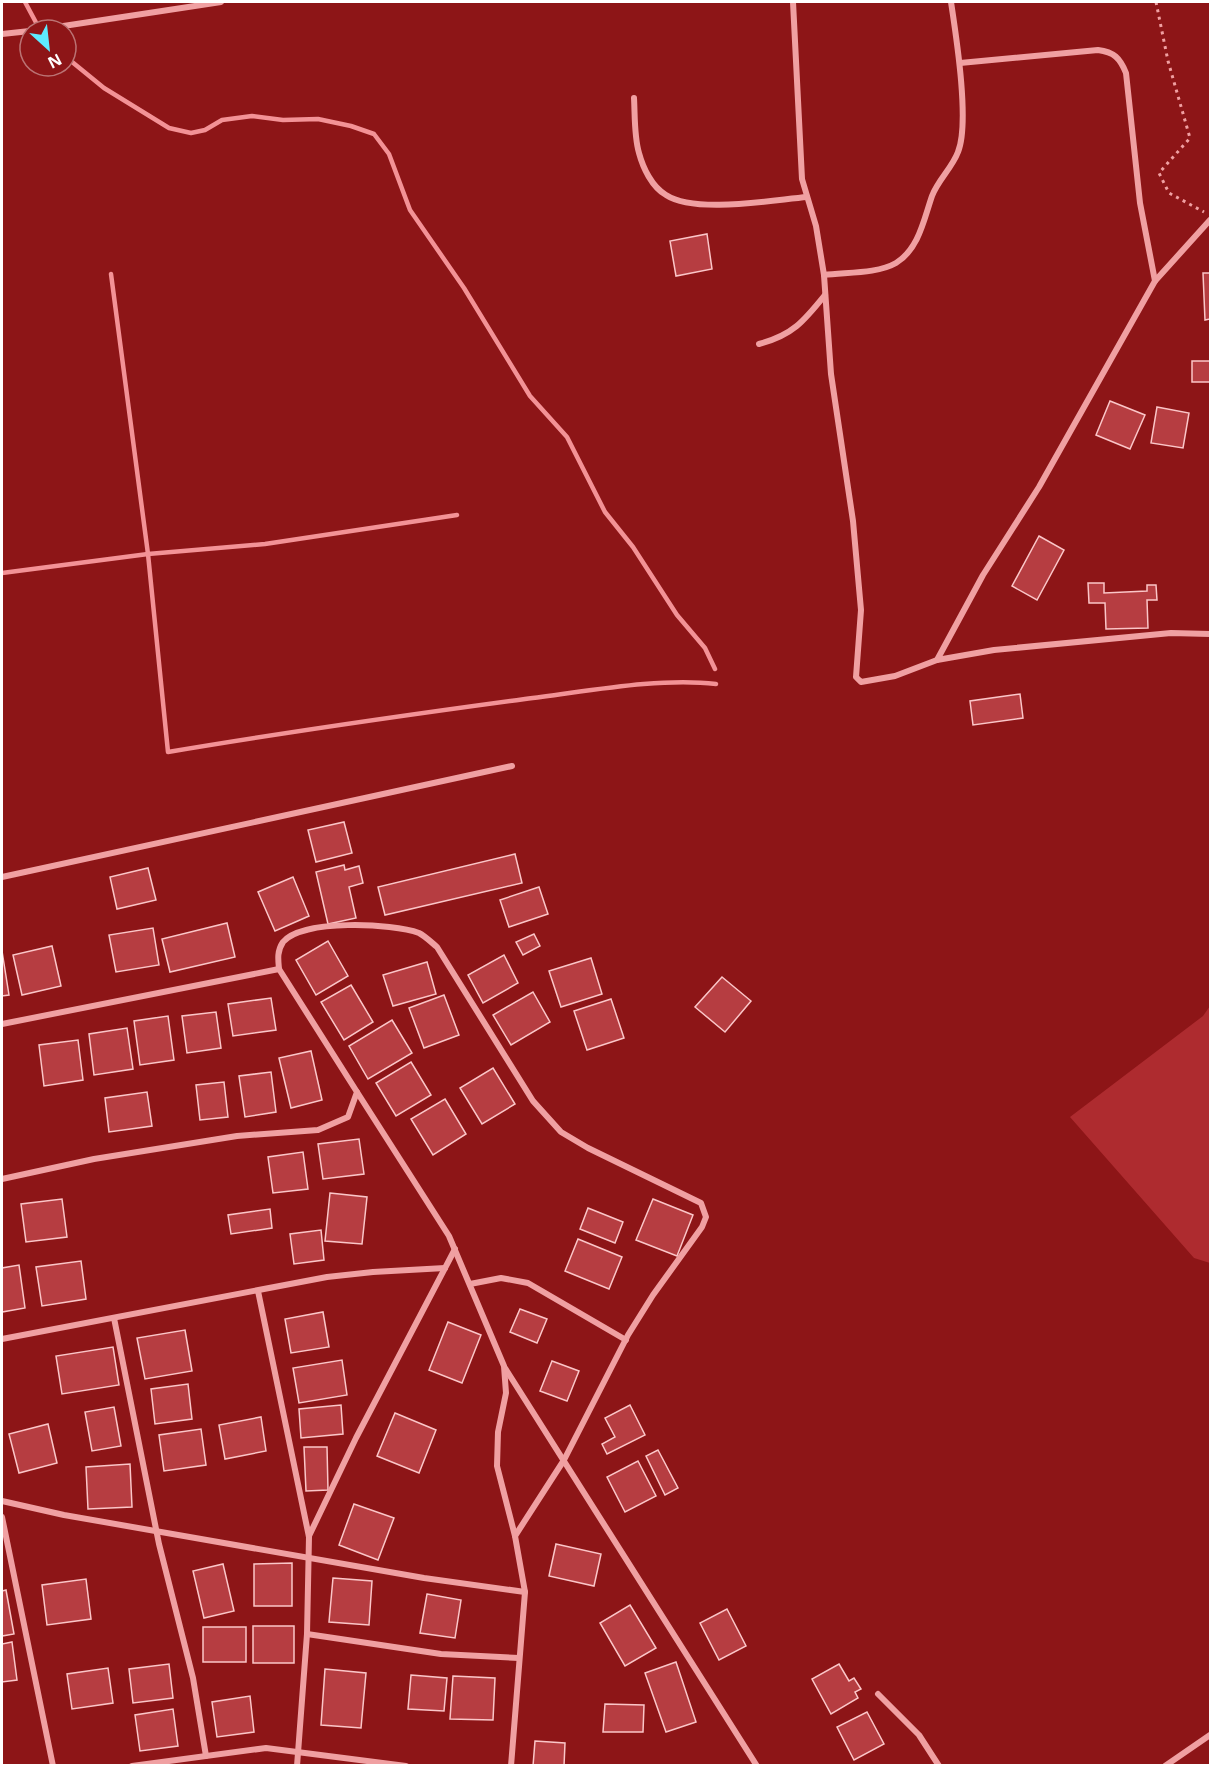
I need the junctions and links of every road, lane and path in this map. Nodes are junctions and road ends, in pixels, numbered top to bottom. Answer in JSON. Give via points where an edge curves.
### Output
{"nodes":[{"id":1,"x":221,"y":2,"type":"edge"},
{"id":2,"x":794,"y":2,"type":"edge"},
{"id":3,"x":951,"y":2,"type":"edge"},
{"id":4,"x":1156,"y":2,"type":"edge"},
{"id":5,"x":78,"y":24,"type":"edge"},
{"id":6,"x":18,"y":32,"type":"edge"},
{"id":7,"x":2,"y":34,"type":"edge"},
{"id":8,"x":960,"y":63,"type":"junction"},
{"id":9,"x":634,"y":98,"type":"dead end"},
{"id":10,"x":807,"y":197,"type":"junction"},
{"id":11,"x":1210,"y":218,"type":"edge"},
{"id":12,"x":824,"y":275,"type":"junction"},
{"id":13,"x":1155,"y":281,"type":"junction"},
{"id":14,"x":825,"y":294,"type":"junction"},
{"id":15,"x":759,"y":344,"type":"dead end"},
{"id":16,"x":1210,"y":634,"type":"edge"},
{"id":17,"x":937,"y":660,"type":"junction"},
{"id":18,"x":512,"y":766,"type":"dead end"},
{"id":19,"x":2,"y":877,"type":"edge"},
{"id":20,"x":279,"y":969,"type":"junction"},
{"id":21,"x":2,"y":1024,"type":"edge"},
{"id":22,"x":357,"y":1092,"type":"junction"},
{"id":23,"x":2,"y":1179,"type":"edge"},
{"id":24,"x":455,"y":1249,"type":"junction"},
{"id":25,"x":445,"y":1269,"type":"junction"},
{"id":26,"x":470,"y":1284,"type":"junction"},
{"id":27,"x":258,"y":1291,"type":"junction"},
{"id":28,"x":114,"y":1318,"type":"junction"},
{"id":29,"x":2,"y":1339,"type":"edge"},
{"id":30,"x":626,"y":1340,"type":"junction"},
{"id":31,"x":504,"y":1366,"type":"junction"},
{"id":32,"x":564,"y":1460,"type":"junction"},
{"id":33,"x":2,"y":1501,"type":"edge"},
{"id":34,"x":2,"y":1517,"type":"edge"},
{"id":35,"x":156,"y":1530,"type":"junction"},
{"id":36,"x":515,"y":1536,"type":"junction"},
{"id":37,"x":309,"y":1537,"type":"junction"},
{"id":38,"x":308,"y":1557,"type":"junction"},
{"id":39,"x":525,"y":1592,"type":"junction"},
{"id":40,"x":307,"y":1634,"type":"junction"},
{"id":41,"x":519,"y":1658,"type":"junction"},
{"id":42,"x":878,"y":1694,"type":"dead end"},
{"id":43,"x":1210,"y":1735,"type":"edge"},
{"id":44,"x":298,"y":1751,"type":"junction"},
{"id":45,"x":206,"y":1756,"type":"junction"},
{"id":46,"x":53,"y":1766,"type":"edge"},
{"id":47,"x":132,"y":1766,"type":"edge"},
{"id":48,"x":297,"y":1766,"type":"edge"},
{"id":49,"x":406,"y":1766,"type":"edge"},
{"id":50,"x":511,"y":1766,"type":"edge"},
{"id":51,"x":757,"y":1766,"type":"edge"},
{"id":52,"x":939,"y":1766,"type":"edge"},
{"id":53,"x":1165,"y":1766,"type":"edge"}],
"edges":[{"from":1,"to":5,"type":"street"},
{"from":2,"to":10,"type":"street","via":[[801,160]]},
{"from":3,"to":8,"type":"street"},
{"from":4,"to":11,"type":"path","via":[[1190,138],[1159,172],[1169,193]]},
{"from":6,"to":7,"type":"street"},
{"from":8,"to":12,"type":"street","via":[[962,122],[958,152],[934,192],[915,244],[894,264]]},
{"from":8,"to":13,"type":"street","via":[[1098,50],[1111,52],[1121,61],[1126,73],[1140,203]]},
{"from":9,"to":10,"type":"street","via":[[638,150],[650,179],[664,195],[682,202],[724,205]]},
{"from":10,"to":12,"type":"street"},
{"from":11,"to":13,"type":"street"},
{"from":12,"to":14,"type":"street"},
{"from":13,"to":17,"type":"street"},
{"from":14,"to":15,"type":"street","via":[[799,327],[786,336]]},
{"from":14,"to":17,"type":"street","via":[[831,374],[853,521],[861,610],[856,677],[861,682],[877,680]]},
{"from":16,"to":17,"type":"street","via":[[1172,633],[994,650]]},
{"from":18,"to":19,"type":"street"},
{"from":20,"to":21,"type":"street"},
{"from":20,"to":22,"type":"street"},
{"from":20,"to":30,"type":"street","via":[[277,955],[283,942],[318,927],[402,928],[421,934],[437,947],[533,1101],[561,1132],[701,1203],[706,1217],[702,1227],[652,1295]]},
{"from":22,"to":23,"type":"street","via":[[348,1117],[318,1130],[237,1136],[93,1159]]},
{"from":22,"to":24,"type":"street"},
{"from":24,"to":25,"type":"street"},
{"from":24,"to":26,"type":"street"},
{"from":25,"to":27,"type":"street","via":[[373,1272]]},
{"from":25,"to":37,"type":"street"},
{"from":26,"to":30,"type":"street","via":[[501,1278],[528,1283]]},
{"from":26,"to":31,"type":"street"},
{"from":27,"to":28,"type":"street"},
{"from":27,"to":37,"type":"street"},
{"from":28,"to":29,"type":"street"},
{"from":28,"to":35,"type":"street"},
{"from":30,"to":32,"type":"street"},
{"from":31,"to":32,"type":"street"},
{"from":31,"to":36,"type":"street","via":[[506,1393],[498,1432],[497,1466]]},
{"from":32,"to":36,"type":"street"},
{"from":32,"to":51,"type":"street"},
{"from":33,"to":35,"type":"street"},
{"from":34,"to":46,"type":"street"},
{"from":35,"to":38,"type":"street"},
{"from":35,"to":45,"type":"street","via":[[193,1678]]},
{"from":36,"to":39,"type":"street"},
{"from":37,"to":38,"type":"street"},
{"from":38,"to":39,"type":"street"},
{"from":38,"to":40,"type":"street"},
{"from":39,"to":41,"type":"street"},
{"from":40,"to":41,"type":"street","via":[[441,1654]]},
{"from":40,"to":44,"type":"street"},
{"from":41,"to":50,"type":"street"},
{"from":42,"to":52,"type":"street","via":[[919,1735]]},
{"from":43,"to":53,"type":"street"},
{"from":44,"to":45,"type":"street","via":[[266,1748]]},
{"from":44,"to":48,"type":"street"},
{"from":44,"to":49,"type":"street"},
{"from":45,"to":47,"type":"street"}]}
